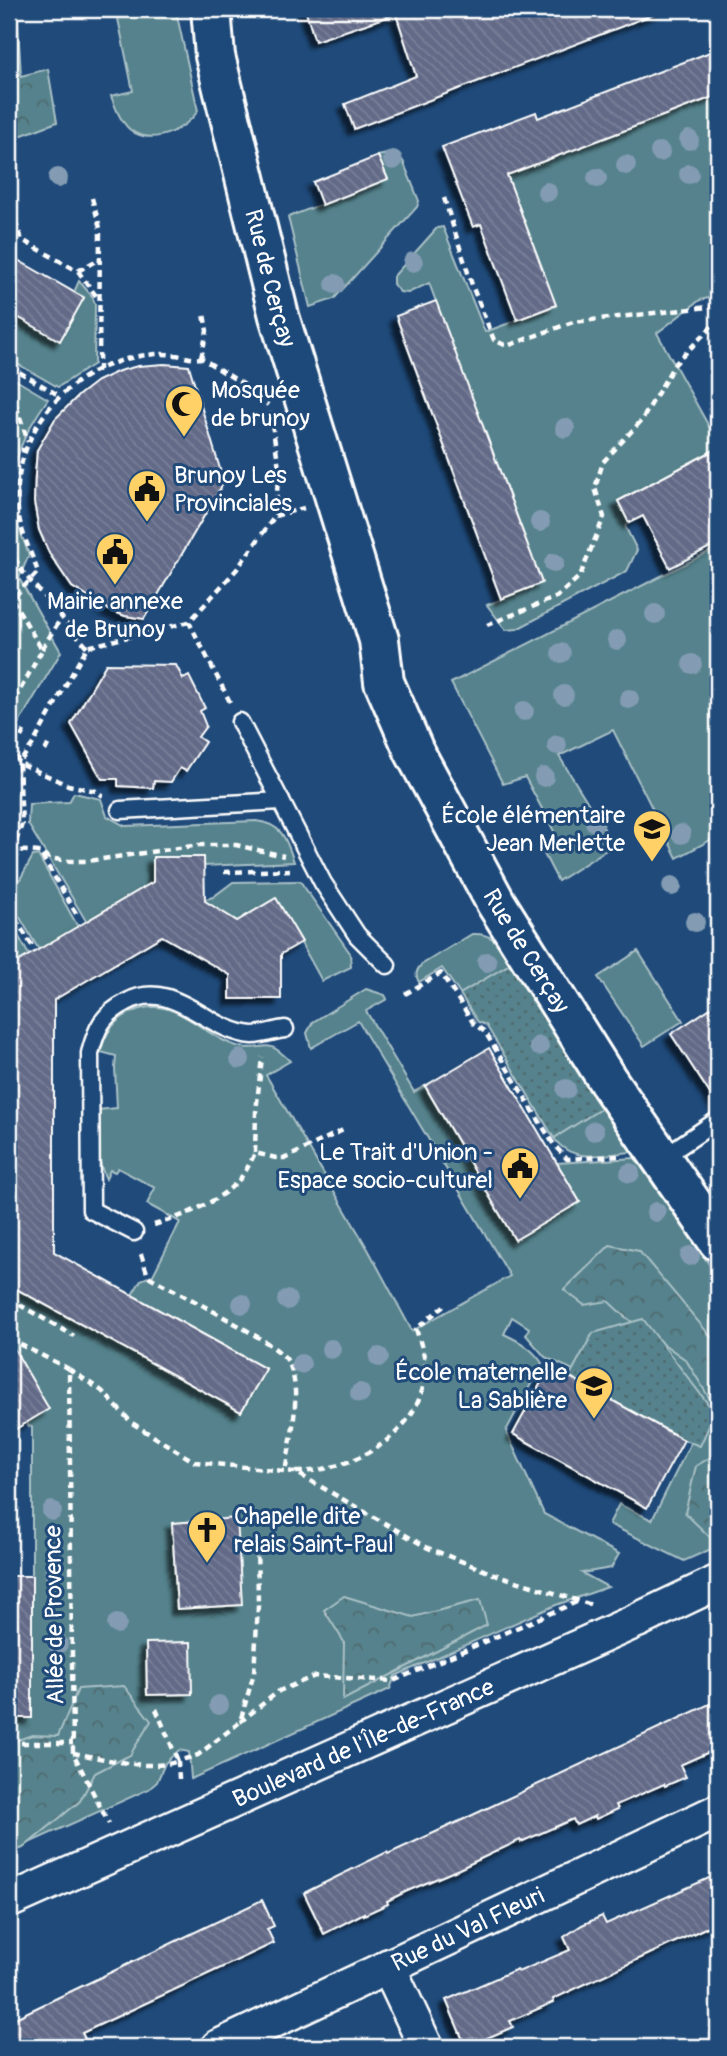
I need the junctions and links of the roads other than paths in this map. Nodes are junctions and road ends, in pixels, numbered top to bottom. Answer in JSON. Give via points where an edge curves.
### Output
{"nodes":[{"id":1,"x":208,"y":17,"type":"edge"},
{"id":2,"x":240,"y":722,"type":"road end"},
{"id":3,"x":281,"y":801,"type":"junction"},
{"id":4,"x":120,"y":810,"type":"road end"},
{"id":5,"x":387,"y":965,"type":"dead end"},
{"id":6,"x":285,"y":1028,"type":"dead end"},
{"id":7,"x":718,"y":1120,"type":"edge"},
{"id":8,"x":671,"y":1152,"type":"junction"},
{"id":9,"x":718,"y":1204,"type":"edge"},
{"id":10,"x":134,"y":1231,"type":"road end"},
{"id":11,"x":718,"y":1241,"type":"edge"},
{"id":12,"x":718,"y":1582,"type":"edge"},
{"id":13,"x":718,"y":1811,"type":"edge"},
{"id":14,"x":9,"y":1901,"type":"edge"},
{"id":15,"x":388,"y":1966,"type":"junction"},
{"id":16,"x":218,"y":2047,"type":"edge"},
{"id":17,"x":426,"y":2047,"type":"edge"}],
"edges":[{"from":1,"to":8,"type":"street","name":"Rue de Cerçay","via":[[279,316],[379,640],[384,682],[414,751],[525,951],[608,1081]]},
{"from":2,"to":3,"type":"lane"},
{"from":3,"to":4,"type":"lane"},
{"from":3,"to":5,"type":"lane","via":[[357,935]]},
{"from":6,"to":10,"type":"lane","via":[[253,1035],[219,1025],[160,994],[132,999],[112,1010],[97,1028],[90,1052],[91,1210]]},
{"from":7,"to":8,"type":"lane"},
{"from":8,"to":9,"type":"street","name":"Rue de Cerçay"},
{"from":8,"to":11,"type":"street","name":"Rue de Cerçay"},
{"from":12,"to":14,"type":"street","name":"Boulevard de l'Île-de-France"},
{"from":13,"to":15,"type":"street","name":"Rue du Val Fleuri"},
{"from":15,"to":16,"type":"street","name":"Rue du Val Fleuri"},
{"from":15,"to":17,"type":"street"}]}
